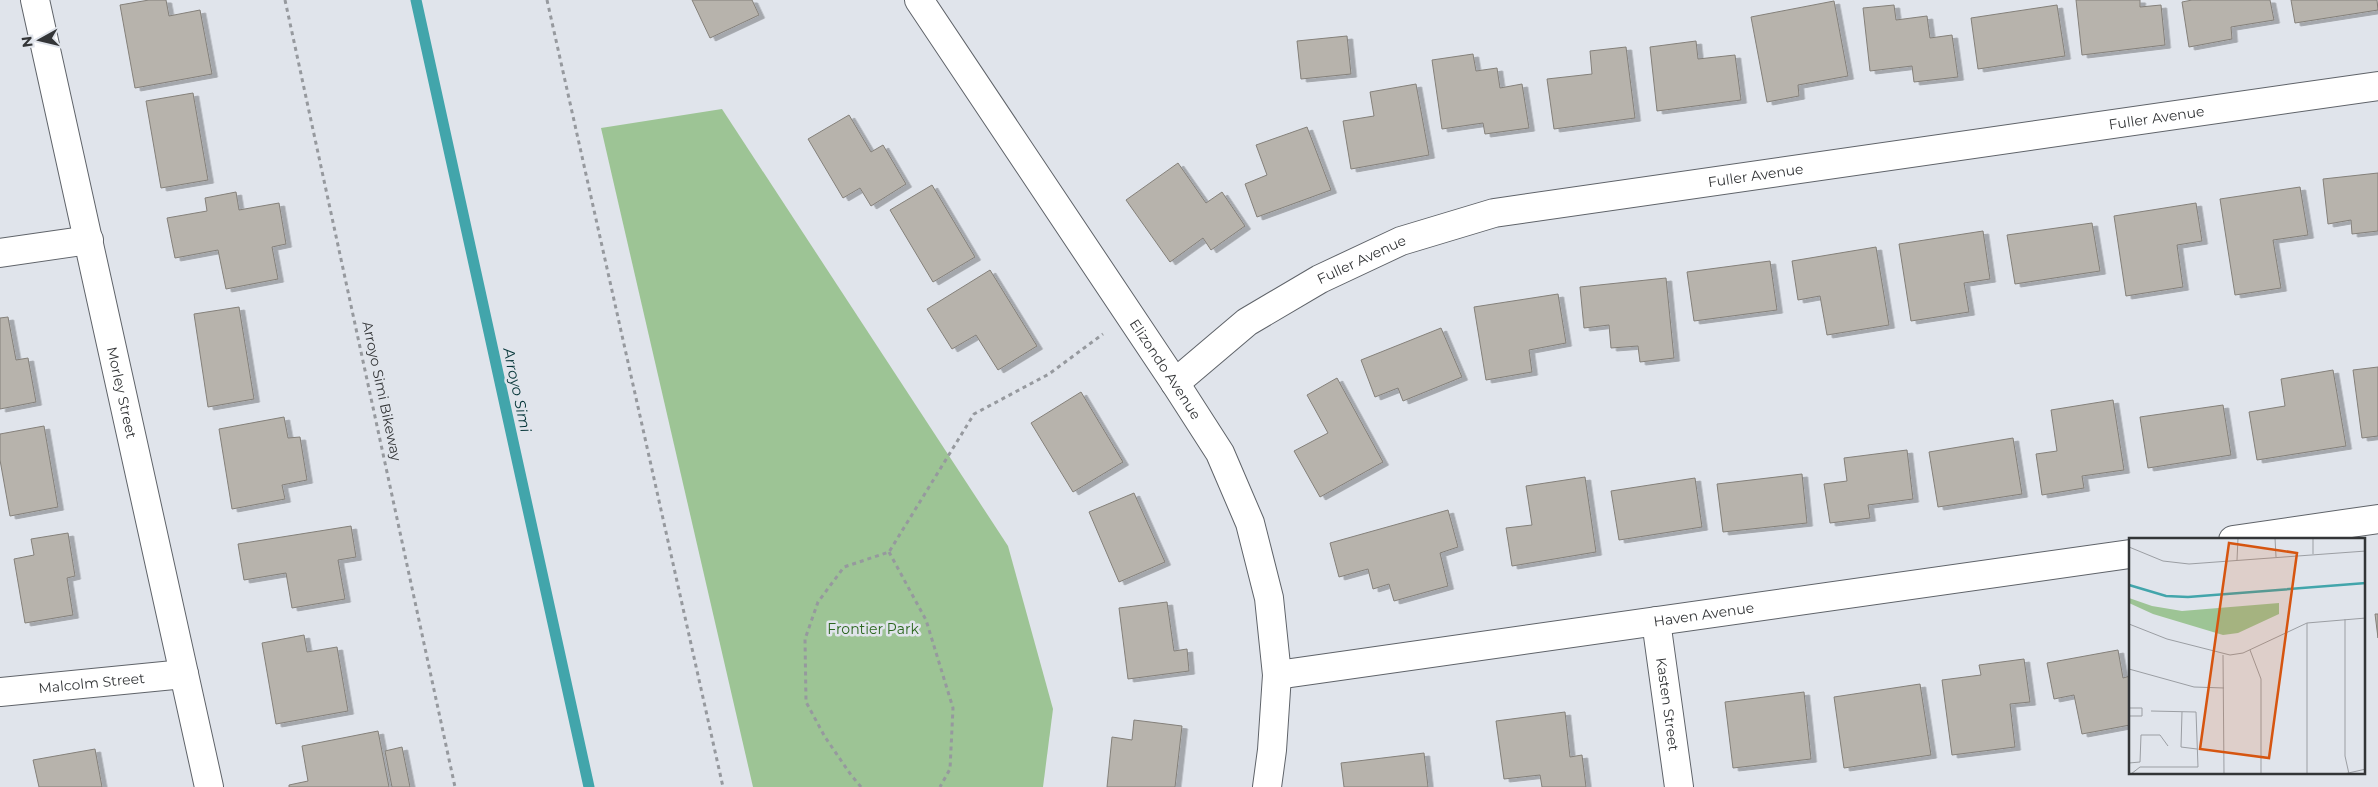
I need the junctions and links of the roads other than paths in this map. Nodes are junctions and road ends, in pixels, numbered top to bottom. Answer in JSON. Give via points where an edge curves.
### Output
{"nodes":[{"id":1,"x":35,"y":0,"type":"edge"},
{"id":2,"x":919,"y":0,"type":"edge"},
{"id":3,"x":2378,"y":86,"type":"edge"},
{"id":4,"x":89,"y":240,"type":"junction"},
{"id":5,"x":0,"y":253,"type":"edge"},
{"id":6,"x":1175,"y":383,"type":"junction"},
{"id":7,"x":2378,"y":519,"type":"edge"},
{"id":8,"x":2247,"y":538,"type":"edge"},
{"id":9,"x":2129,"y":554,"type":"edge"},
{"id":10,"x":1656,"y":621,"type":"junction"},
{"id":11,"x":184,"y":674,"type":"junction"},
{"id":12,"x":1277,"y":675,"type":"junction"},
{"id":13,"x":0,"y":692,"type":"edge"},
{"id":14,"x":209,"y":787,"type":"edge"},
{"id":15,"x":1267,"y":787,"type":"edge"},
{"id":16,"x":1679,"y":787,"type":"edge"}],
"edges":[{"from":1,"to":4,"type":"street","name":"Morley Street"},
{"from":2,"to":6,"type":"street","name":"Elizondo Avenue"},
{"from":3,"to":6,"type":"street","name":"Fuller Avenue","via":[[1494,213],[1401,241],[1320,279],[1247,322]]},
{"from":4,"to":5,"type":"street"},
{"from":4,"to":11,"type":"street","name":"Morley Street"},
{"from":6,"to":12,"type":"street","name":"Elizondo Avenue","via":[[1220,453],[1250,523],[1269,598]]},
{"from":7,"to":8,"type":"street"},
{"from":9,"to":10,"type":"street","name":"Haven Avenue"},
{"from":10,"to":12,"type":"street","name":"Haven Avenue"},
{"from":10,"to":16,"type":"street","name":"Kasten Street"},
{"from":11,"to":13,"type":"street","name":"Malcolm Street"},
{"from":11,"to":14,"type":"street","name":"Morley Street"},
{"from":12,"to":15,"type":"street","name":"Elizondo Avenue"}]}
